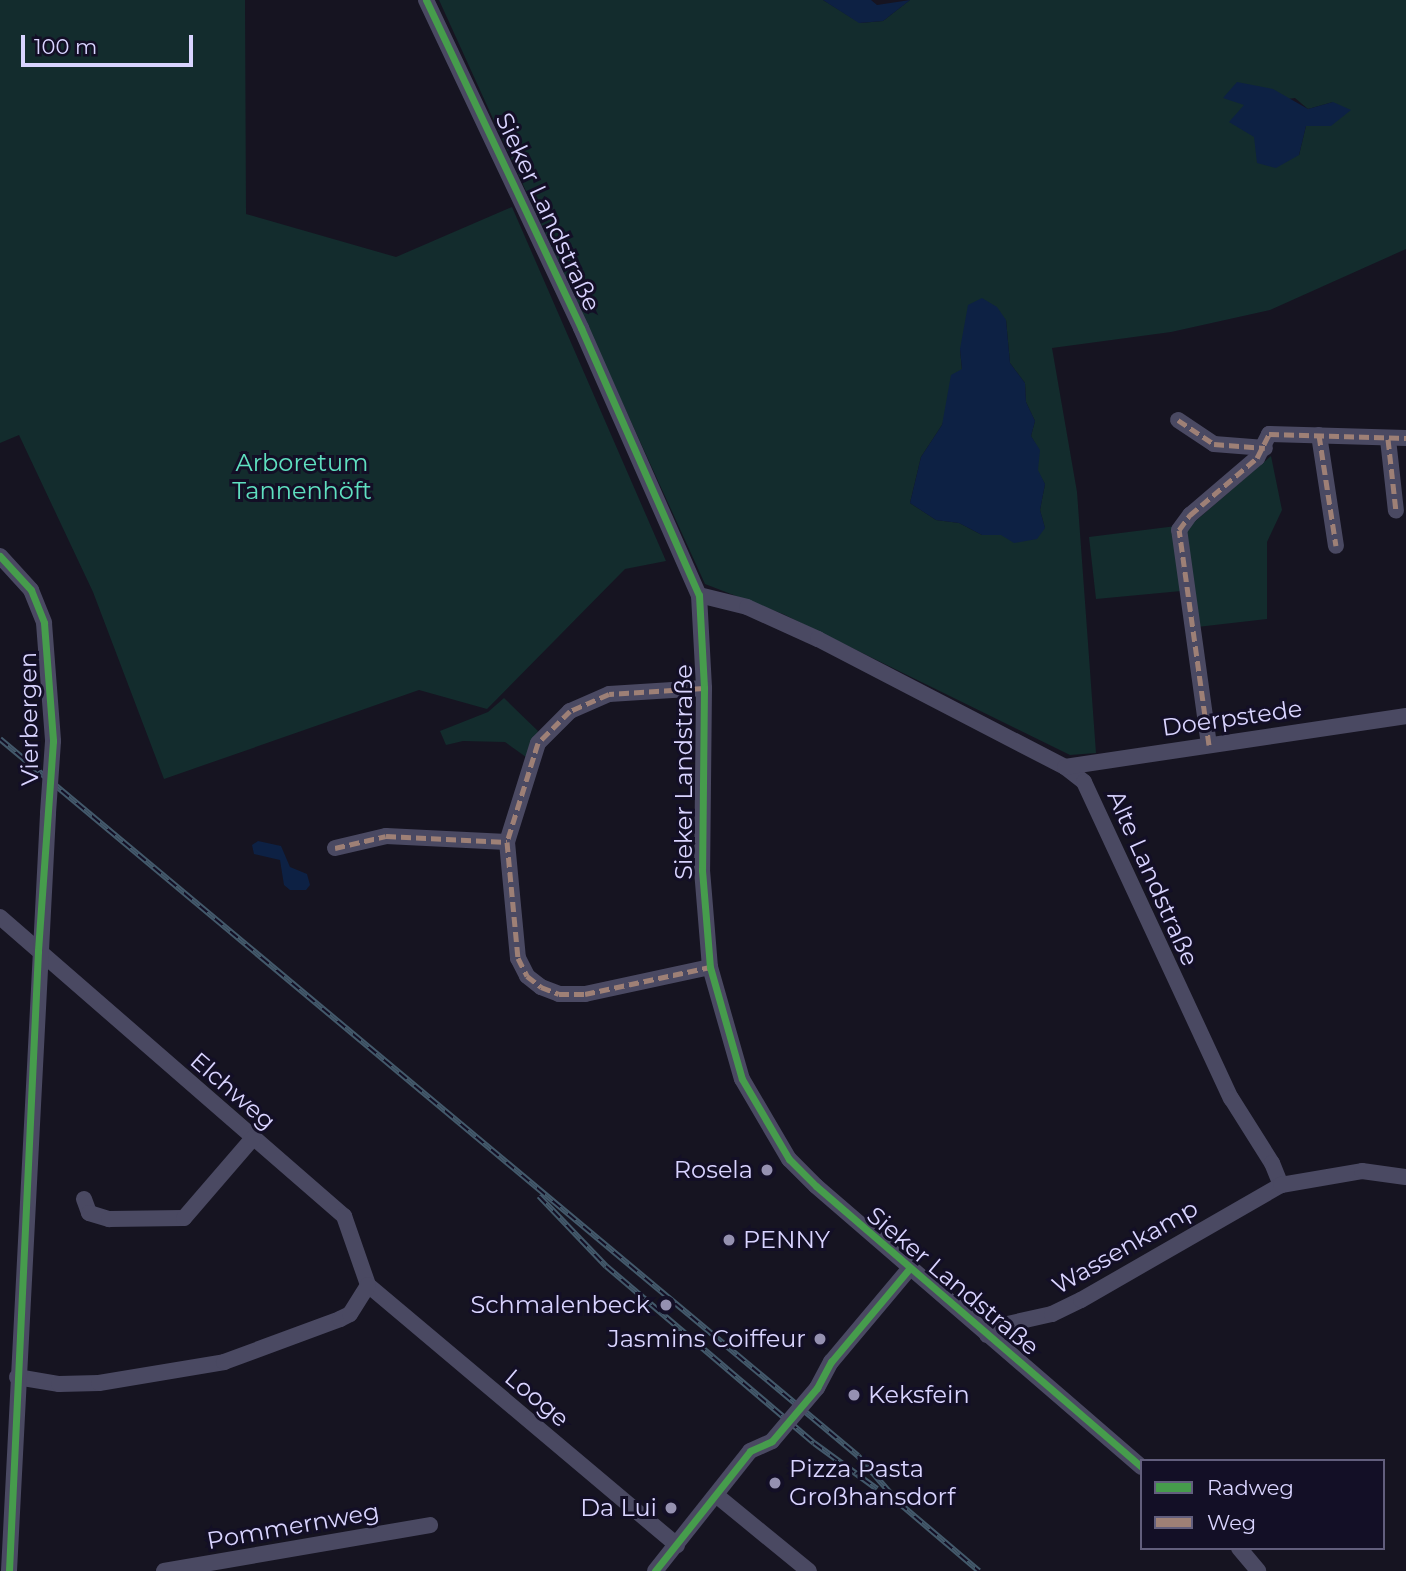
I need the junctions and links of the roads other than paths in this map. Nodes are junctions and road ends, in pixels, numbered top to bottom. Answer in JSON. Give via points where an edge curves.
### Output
{"nodes":[{"id":1,"x":426,"y":0,"type":"edge"},
{"id":2,"x":1178,"y":420,"type":"dead end"},
{"id":3,"x":1319,"y":436,"type":"junction"},
{"id":4,"x":1406,"y":438,"type":"edge"},
{"id":5,"x":1388,"y":439,"type":"junction"},
{"id":6,"x":1265,"y":448,"type":"junction"},
{"id":7,"x":1396,"y":511,"type":"dead end"},
{"id":8,"x":1336,"y":545,"type":"dead end"},
{"id":9,"x":0,"y":556,"type":"edge"},
{"id":10,"x":699,"y":596,"type":"junction"},
{"id":11,"x":704,"y":688,"type":"junction"},
{"id":12,"x":1406,"y":716,"type":"edge"},
{"id":13,"x":1209,"y":745,"type":"junction"},
{"id":14,"x":1065,"y":767,"type":"junction"},
{"id":15,"x":507,"y":842,"type":"junction"},
{"id":16,"x":335,"y":848,"type":"dead end"},
{"id":17,"x":0,"y":917,"type":"edge"},
{"id":18,"x":38,"y":951,"type":"junction"},
{"id":19,"x":710,"y":967,"type":"junction"},
{"id":20,"x":253,"y":1138,"type":"junction"},
{"id":21,"x":1406,"y":1177,"type":"edge"},
{"id":22,"x":1281,"y":1185,"type":"junction"},
{"id":23,"x":85,"y":1199,"type":"dead end"},
{"id":24,"x":909,"y":1269,"type":"junction"},
{"id":25,"x":368,"y":1285,"type":"junction"},
{"id":26,"x":987,"y":1335,"type":"junction"},
{"id":27,"x":17,"y":1377,"type":"junction"},
{"id":28,"x":1140,"y":1465,"type":"edge"},
{"id":29,"x":716,"y":1495,"type":"junction"},
{"id":30,"x":430,"y":1525,"type":"dead end"},
{"id":31,"x":677,"y":1545,"type":"junction"},
{"id":32,"x":1241,"y":1550,"type":"edge"},
{"id":33,"x":9,"y":1571,"type":"edge"},
{"id":34,"x":164,"y":1571,"type":"edge"},
{"id":35,"x":655,"y":1571,"type":"edge"},
{"id":36,"x":809,"y":1571,"type":"edge"},
{"id":37,"x":1258,"y":1571,"type":"edge"}],
"edges":[{"from":1,"to":10,"type":"street","name":"Sieker Landstraße","via":[[581,328]]},
{"from":2,"to":6,"type":"street","via":[[1214,444]]},
{"from":3,"to":5,"type":"street"},
{"from":3,"to":6,"type":"street","via":[[1269,434]]},
{"from":3,"to":8,"type":"street"},
{"from":4,"to":5,"type":"street"},
{"from":5,"to":7,"type":"street"},
{"from":6,"to":13,"type":"street","via":[[1179,530]]},
{"from":9,"to":18,"type":"street","name":"Vierbergen","bridge":true,"via":[[31,590],[44,623],[53,741]]},
{"from":10,"to":11,"type":"street","name":"Sieker Landstraße"},
{"from":10,"to":14,"type":"street","name":"Alte Landstraße","via":[[747,607],[818,639]]},
{"from":11,"to":15,"type":"street","via":[[609,694],[570,711],[538,743]]},
{"from":11,"to":19,"type":"street","name":"Sieker Landstraße","via":[[702,870]]},
{"from":12,"to":13,"type":"street","name":"Doerpstede"},
{"from":13,"to":14,"type":"street","name":"Doerpstede"},
{"from":14,"to":22,"type":"street","name":"Alte Landstraße","via":[[1084,782],[1103,815],[1179,991]]},
{"from":15,"to":16,"type":"street","via":[[386,836]]},
{"from":15,"to":19,"type":"street","via":[[518,958],[527,976],[541,987],[559,994],[585,994]]},
{"from":17,"to":18,"type":"street","name":"Elchweg"},
{"from":18,"to":20,"type":"street","name":"Elchweg"},
{"from":18,"to":27,"type":"street","name":"Vierbergen"},
{"from":19,"to":24,"type":"street","name":"Sieker Landstraße","via":[[742,1079],[789,1159]]},
{"from":20,"to":23,"type":"street","via":[[184,1217],[109,1219],[89,1213]]},
{"from":20,"to":25,"type":"street","name":"Elchweg","via":[[344,1216]]},
{"from":21,"to":22,"type":"street","via":[[1362,1171]]},
{"from":22,"to":26,"type":"street","name":"Wassenkamp","via":[[1081,1300],[1052,1314],[1003,1325]]},
{"from":24,"to":26,"type":"street","name":"Sieker Landstraße"},
{"from":24,"to":29,"type":"street","bridge":true,"via":[[772,1441],[750,1451]]},
{"from":25,"to":27,"type":"street","via":[[350,1314],[224,1362],[99,1383],[59,1384]]},
{"from":25,"to":31,"type":"street","name":"Looge"},
{"from":26,"to":28,"type":"street","name":"Sieker Landstraße"},
{"from":27,"to":33,"type":"street","name":"Vierbergen"},
{"from":29,"to":31,"type":"street"},
{"from":29,"to":36,"type":"street"},
{"from":30,"to":34,"type":"street","name":"Pommernweg"},
{"from":31,"to":35,"type":"street"},
{"from":32,"to":37,"type":"street"}]}
